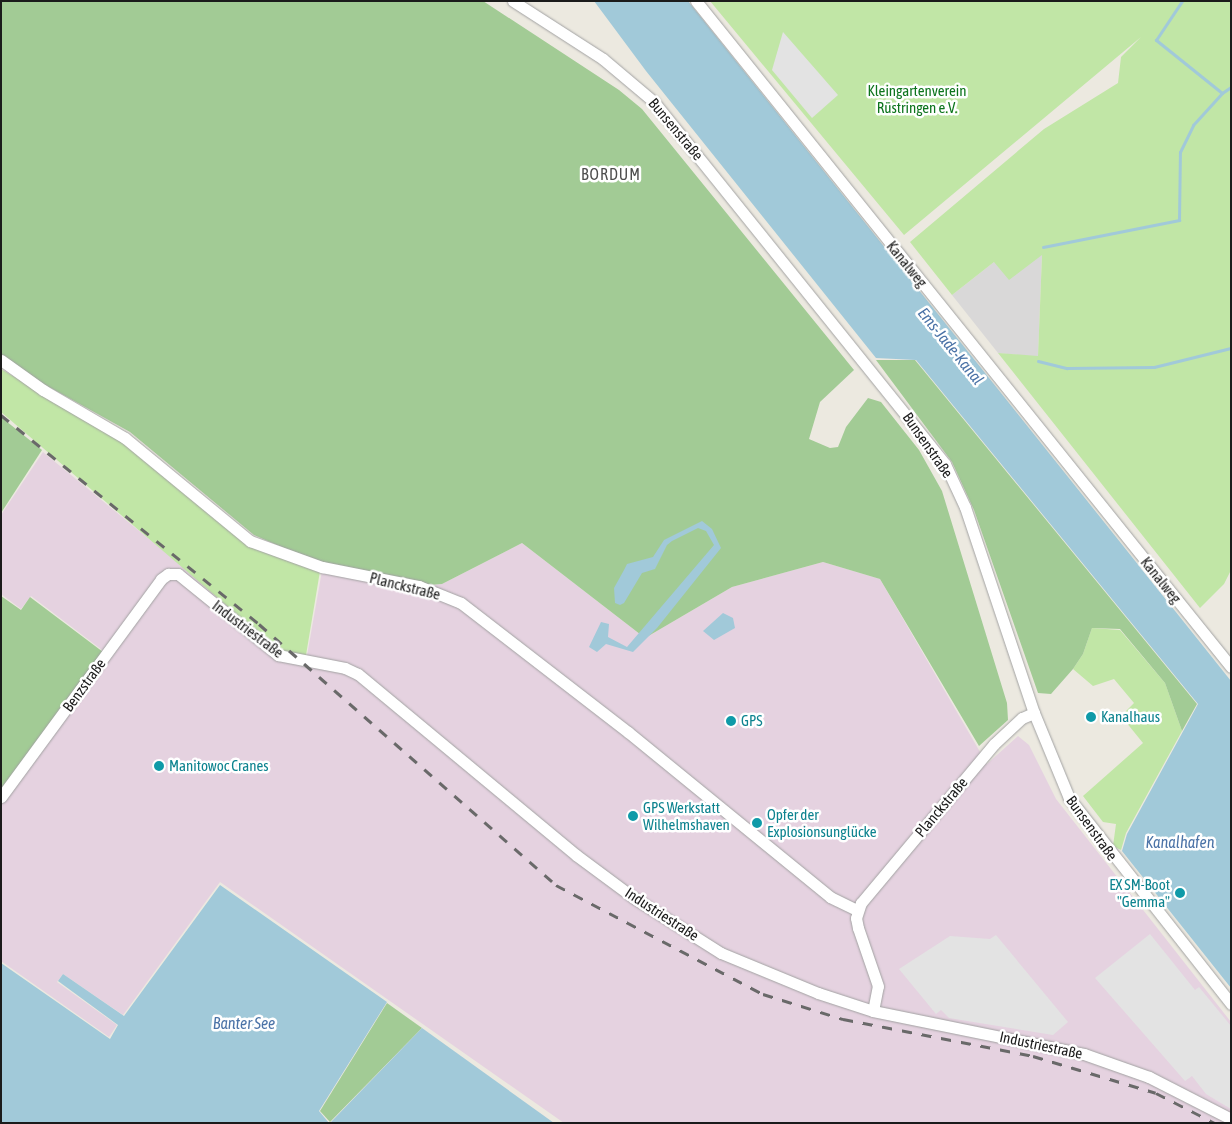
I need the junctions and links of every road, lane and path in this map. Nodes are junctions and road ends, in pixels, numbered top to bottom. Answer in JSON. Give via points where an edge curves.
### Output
{"nodes":[{"id":1,"x":513,"y":1,"type":"edge"},
{"id":2,"x":696,"y":1,"type":"edge"},
{"id":3,"x":1,"y":360,"type":"edge"},
{"id":4,"x":168,"y":574,"type":"joint"},
{"id":5,"x":1231,"y":667,"type":"edge"},
{"id":6,"x":1034,"y":713,"type":"junction"},
{"id":7,"x":1,"y":798,"type":"edge"},
{"id":8,"x":857,"y":910,"type":"junction"},
{"id":9,"x":1231,"y":1004,"type":"edge"},
{"id":10,"x":873,"y":1011,"type":"junction"},
{"id":11,"x":1231,"y":1119,"type":"edge"}],
"edges":[{"from":1,"to":6,"type":"street","name":"Bunsenstraße","via":[[603,59],[654,102],[945,464],[977,541]]},
{"from":2,"to":5,"type":"street","name":"Kanalweg"},
{"from":3,"to":8,"type":"street","name":"Planckstraße","via":[[43,390],[125,438],[250,541],[322,567],[419,586],[461,603],[628,732],[830,897]]},
{"from":4,"to":7,"type":"street","name":"Benzstraße"},
{"from":4,"to":10,"type":"street","name":"Industriestraße","via":[[178,574],[278,655],[345,668],[358,674],[576,855],[634,898],[721,953],[818,993]]},
{"from":6,"to":8,"type":"street","name":"Planckstraße","via":[[1022,718],[994,744]]},
{"from":6,"to":9,"type":"street","name":"Bunsenstraße","via":[[1055,770],[1077,812]]},
{"from":8,"to":10,"type":"street","via":[[858,928],[878,986]]},
{"from":10,"to":11,"type":"street","name":"Industriestraße","via":[[1084,1054],[1149,1077]]}]}
